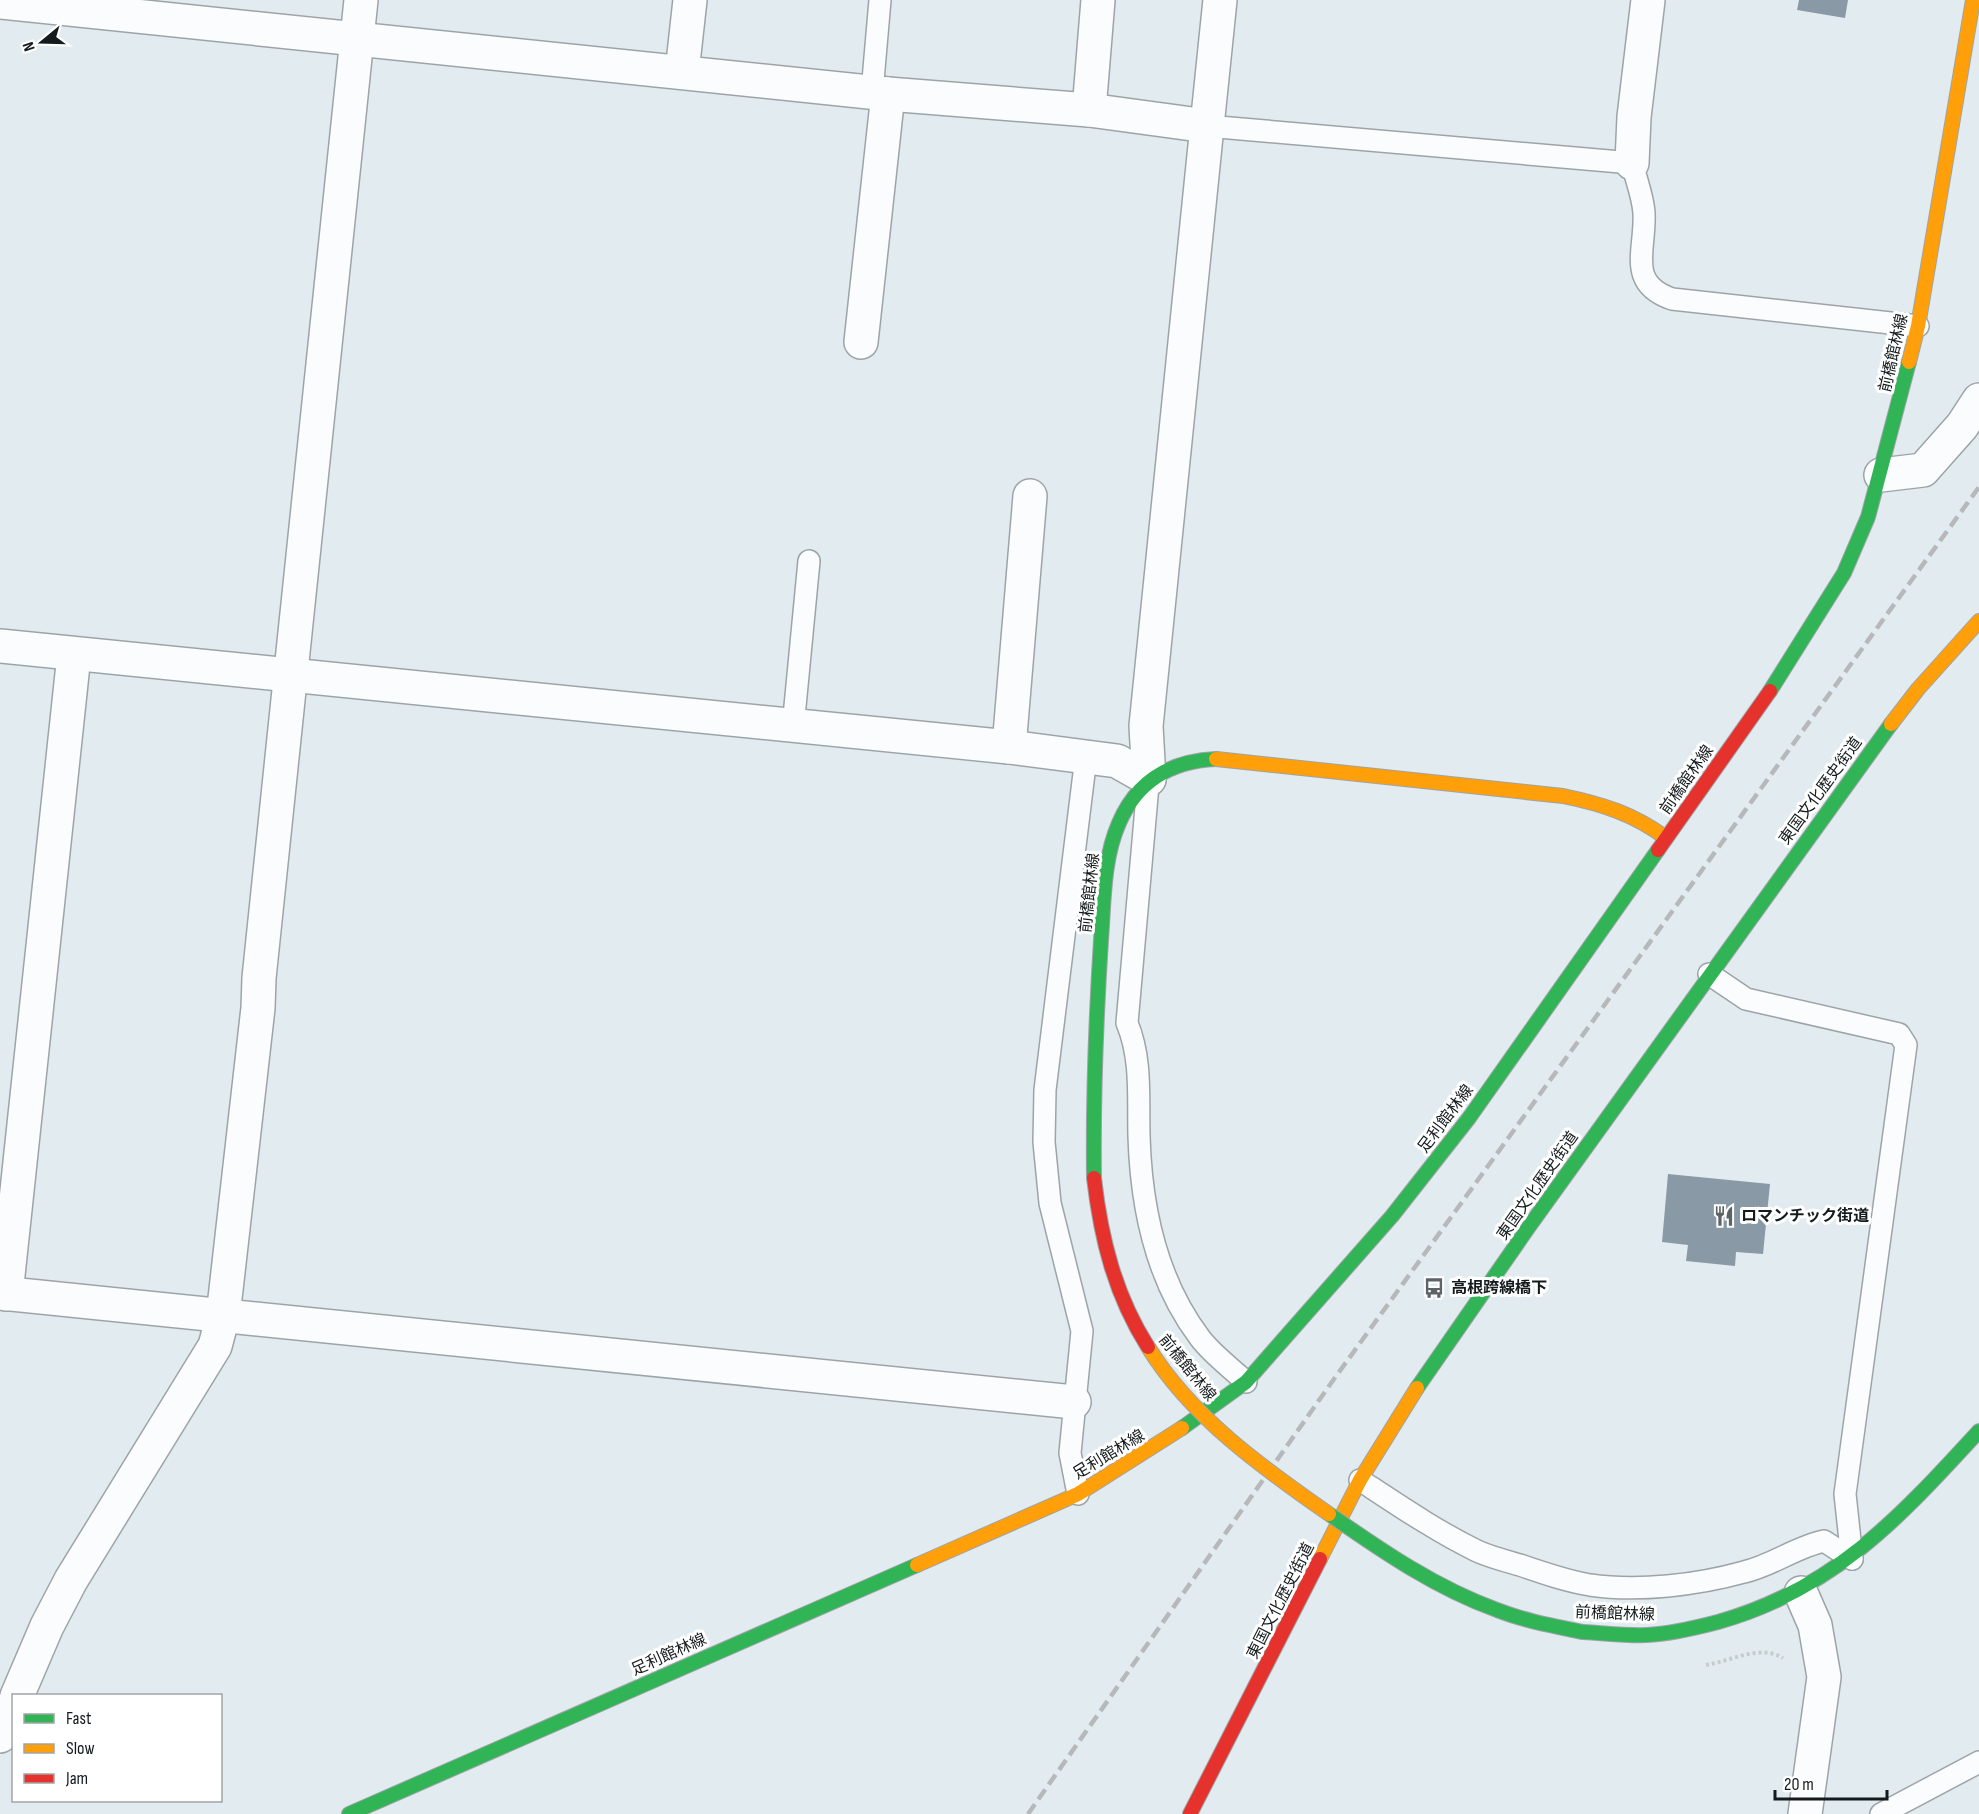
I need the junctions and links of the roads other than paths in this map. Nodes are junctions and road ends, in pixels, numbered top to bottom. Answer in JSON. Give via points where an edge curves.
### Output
{"nodes":[{"id":1,"x":361,"y":0,"type":"edge"},
{"id":2,"x":690,"y":0,"type":"edge"},
{"id":3,"x":880,"y":0,"type":"edge"},
{"id":4,"x":1098,"y":0,"type":"edge"},
{"id":5,"x":1220,"y":0,"type":"edge"},
{"id":6,"x":1648,"y":0,"type":"edge"},
{"id":7,"x":1973,"y":0,"type":"edge"},
{"id":8,"x":0,"y":2,"type":"edge"},
{"id":9,"x":357,"y":39,"type":"junction"},
{"id":10,"x":682,"y":72,"type":"junction"},
{"id":11,"x":880,"y":93,"type":"junction"},
{"id":12,"x":1089,"y":110,"type":"junction"},
{"id":13,"x":1207,"y":126,"type":"junction"},
{"id":14,"x":1632,"y":163,"type":"junction"},
{"id":15,"x":1918,"y":326,"type":"junction"},
{"id":16,"x":861,"y":342,"type":"dead end"},
{"id":17,"x":1979,"y":400,"type":"edge"},
{"id":18,"x":1881,"y":475,"type":"junction"},
{"id":19,"x":1030,"y":496,"type":"dead end"},
{"id":20,"x":809,"y":561,"type":"dead end"},
{"id":21,"x":1979,"y":621,"type":"edge"},
{"id":22,"x":0,"y":646,"type":"edge"},
{"id":23,"x":74,"y":655,"type":"junction"},
{"id":24,"x":290,"y":674,"type":"junction"},
{"id":25,"x":793,"y":727,"type":"junction"},
{"id":26,"x":1009,"y":747,"type":"junction"},
{"id":27,"x":1086,"y":757,"type":"junction"},
{"id":28,"x":1149,"y":779,"type":"junction"},
{"id":29,"x":1666,"y":838,"type":"junction"},
{"id":30,"x":1709,"y":974,"type":"junction"},
{"id":31,"x":3,"y":1294,"type":"edge"},
{"id":32,"x":223,"y":1316,"type":"junction"},
{"id":33,"x":1246,"y":1382,"type":"junction"},
{"id":34,"x":1074,"y":1402,"type":"junction"},
{"id":35,"x":1979,"y":1431,"type":"edge"},
{"id":36,"x":1360,"y":1480,"type":"junction"},
{"id":37,"x":1078,"y":1494,"type":"junction"},
{"id":38,"x":1852,"y":1559,"type":"junction"},
{"id":39,"x":1801,"y":1593,"type":"junction"},
{"id":40,"x":17,"y":1694,"type":"edge"},
{"id":41,"x":12,"y":1709,"type":"edge"},
{"id":42,"x":0,"y":1736,"type":"edge"},
{"id":43,"x":1979,"y":1762,"type":"edge"},
{"id":44,"x":349,"y":1814,"type":"edge"},
{"id":45,"x":1190,"y":1814,"type":"edge"},
{"id":46,"x":1805,"y":1814,"type":"edge"},
{"id":47,"x":1881,"y":1814,"type":"edge"}],
"edges":[{"from":1,"to":9,"type":"street"},
{"from":2,"to":10,"type":"street"},
{"from":3,"to":11,"type":"lane"},
{"from":4,"to":12,"type":"street"},
{"from":5,"to":13,"type":"street"},
{"from":6,"to":14,"type":"street"},
{"from":7,"to":15,"type":"main road","name":"前橋館林線"},
{"from":8,"to":9,"type":"street"},
{"from":9,"to":10,"type":"street"},
{"from":9,"to":24,"type":"street"},
{"from":10,"to":11,"type":"street"},
{"from":11,"to":12,"type":"street"},
{"from":11,"to":16,"type":"street"},
{"from":12,"to":13,"type":"street"},
{"from":13,"to":14,"type":"lane"},
{"from":13,"to":28,"type":"street","via":[[1146,726]]},
{"from":14,"to":15,"type":"lane","via":[[1644,212],[1641,265],[1645,282],[1656,294],[1672,299]]},
{"from":15,"to":18,"type":"main road","name":"前橋館林線"},
{"from":17,"to":18,"type":"street","via":[[1923,470]]},
{"from":18,"to":29,"type":"main road","name":"前橋館林線","via":[[1844,573],[1793,658]]},
{"from":19,"to":26,"type":"street"},
{"from":20,"to":25,"type":"lane"},
{"from":21,"to":30,"type":"main road","name":"東国文化歴史街道","via":[[1863,760]]},
{"from":22,"to":23,"type":"street"},
{"from":23,"to":24,"type":"street"},
{"from":23,"to":31,"type":"street"},
{"from":24,"to":25,"type":"street"},
{"from":24,"to":32,"type":"street"},
{"from":25,"to":26,"type":"street"},
{"from":26,"to":27,"type":"street"},
{"from":27,"to":28,"type":"street","via":[[1117,761]]},
{"from":27,"to":34,"type":"lane","via":[[1045,1090],[1044,1142],[1050,1203],[1082,1331]]},
{"from":28,"to":29,"type":"main road","name":"前橋館林線","via":[[1183,764],[1214,759],[1552,795],[1614,806],[1642,819]]},
{"from":28,"to":33,"type":"lane","via":[[1127,1023],[1138,1050],[1143,1199],[1157,1254],[1176,1303],[1201,1340]]},
{"from":28,"to":39,"type":"main road","name":"前橋館林線","bridge":true,"via":[[1119,822],[1106,872],[1093,1117],[1094,1178],[1100,1228],[1117,1290],[1161,1366],[1213,1425],[1253,1459],[1376,1547],[1453,1592],[1527,1620],[1583,1632],[1647,1635],[1765,1609]]},
{"from":29,"to":33,"type":"main road","name":"足利館林線","via":[[1469,1118],[1392,1216]]},
{"from":30,"to":36,"type":"main road","name":"東国文化歴史街道","via":[[1403,1408]]},
{"from":30,"to":38,"type":"lane","via":[[1746,999],[1899,1034],[1906,1045],[1845,1494]]},
{"from":31,"to":32,"type":"street"},
{"from":32,"to":34,"type":"street"},
{"from":32,"to":40,"type":"street","via":[[215,1346],[71,1580]]},
{"from":33,"to":37,"type":"main road","name":"足利館林線","via":[[1173,1435]]},
{"from":34,"to":37,"type":"lane","via":[[1070,1453]]},
{"from":35,"to":38,"type":"main road","name":"前橋館林線","via":[[1899,1517]]},
{"from":36,"to":38,"type":"lane","via":[[1478,1552],[1592,1585],[1632,1587],[1713,1579],[1745,1572],[1824,1540]]},
{"from":36,"to":45,"type":"main road","name":"東国文化歴史街道"},
{"from":37,"to":44,"type":"main road","name":"足利館林線"},
{"from":38,"to":39,"type":"main road","name":"前橋館林線"},
{"from":39,"to":46,"type":"street","via":[[1815,1625],[1824,1677]]},
{"from":41,"to":42,"type":"street"},
{"from":43,"to":47,"type":"lane"}]}
